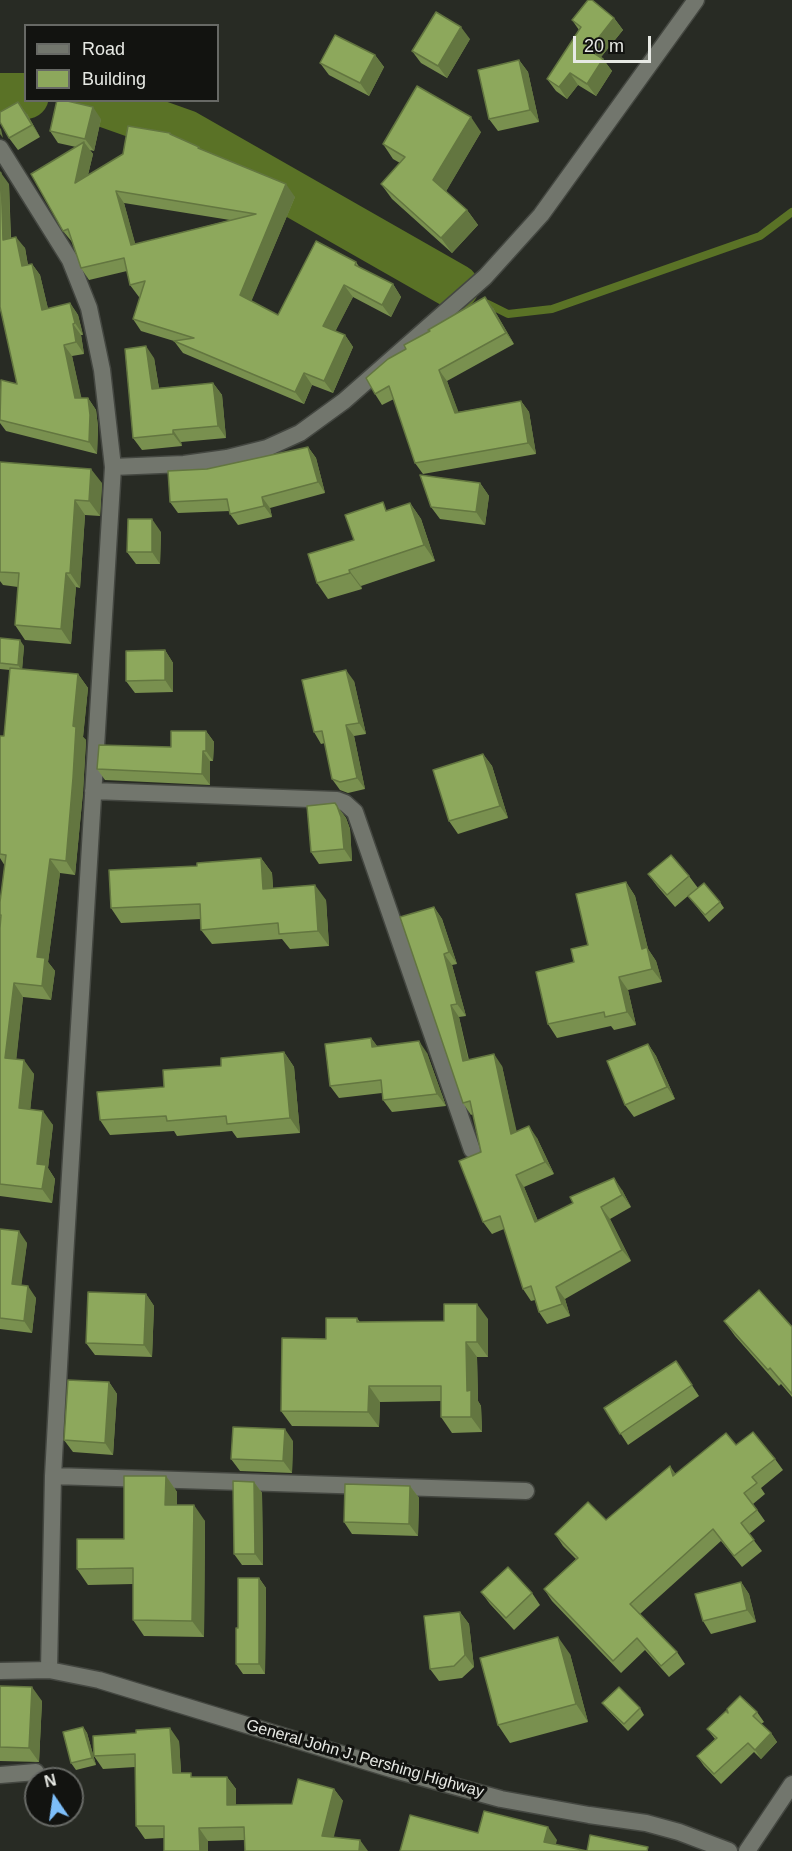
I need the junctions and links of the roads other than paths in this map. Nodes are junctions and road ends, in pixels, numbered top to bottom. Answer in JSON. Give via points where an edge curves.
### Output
{"nodes":[{"id":1,"x":696,"y":0,"type":"edge"},
{"id":2,"x":0,"y":148,"type":"edge"},
{"id":3,"x":113,"y":467,"type":"junction"},
{"id":4,"x":93,"y":791,"type":"junction"},
{"id":5,"x":472,"y":1150,"type":"dead end"},
{"id":6,"x":53,"y":1476,"type":"junction"},
{"id":7,"x":526,"y":1491,"type":"dead end"},
{"id":8,"x":49,"y":1670,"type":"junction"},
{"id":9,"x":0,"y":1671,"type":"edge"},
{"id":10,"x":24,"y":1773,"type":"edge"},
{"id":11,"x":0,"y":1775,"type":"edge"},
{"id":12,"x":792,"y":1784,"type":"edge"},
{"id":13,"x":729,"y":1851,"type":"edge"},
{"id":14,"x":747,"y":1851,"type":"edge"}],
"edges":[{"from":1,"to":3,"type":"street","via":[[541,215],[485,277],[344,401],[300,433],[267,448],[184,464]]},
{"from":2,"to":3,"type":"street","via":[[70,260],[89,308],[102,370]]},
{"from":3,"to":4,"type":"street"},
{"from":4,"to":5,"type":"street","via":[[337,800],[351,807]]},
{"from":4,"to":6,"type":"street"},
{"from":6,"to":7,"type":"street"},
{"from":6,"to":8,"type":"street"},
{"from":8,"to":9,"type":"street","name":"General John J. Pershing Highway"},
{"from":8,"to":13,"type":"street","name":"General John J. Pershing Highway","via":[[99,1680],[501,1798],[645,1823]]},
{"from":10,"to":11,"type":"street"},
{"from":12,"to":14,"type":"street"}]}
